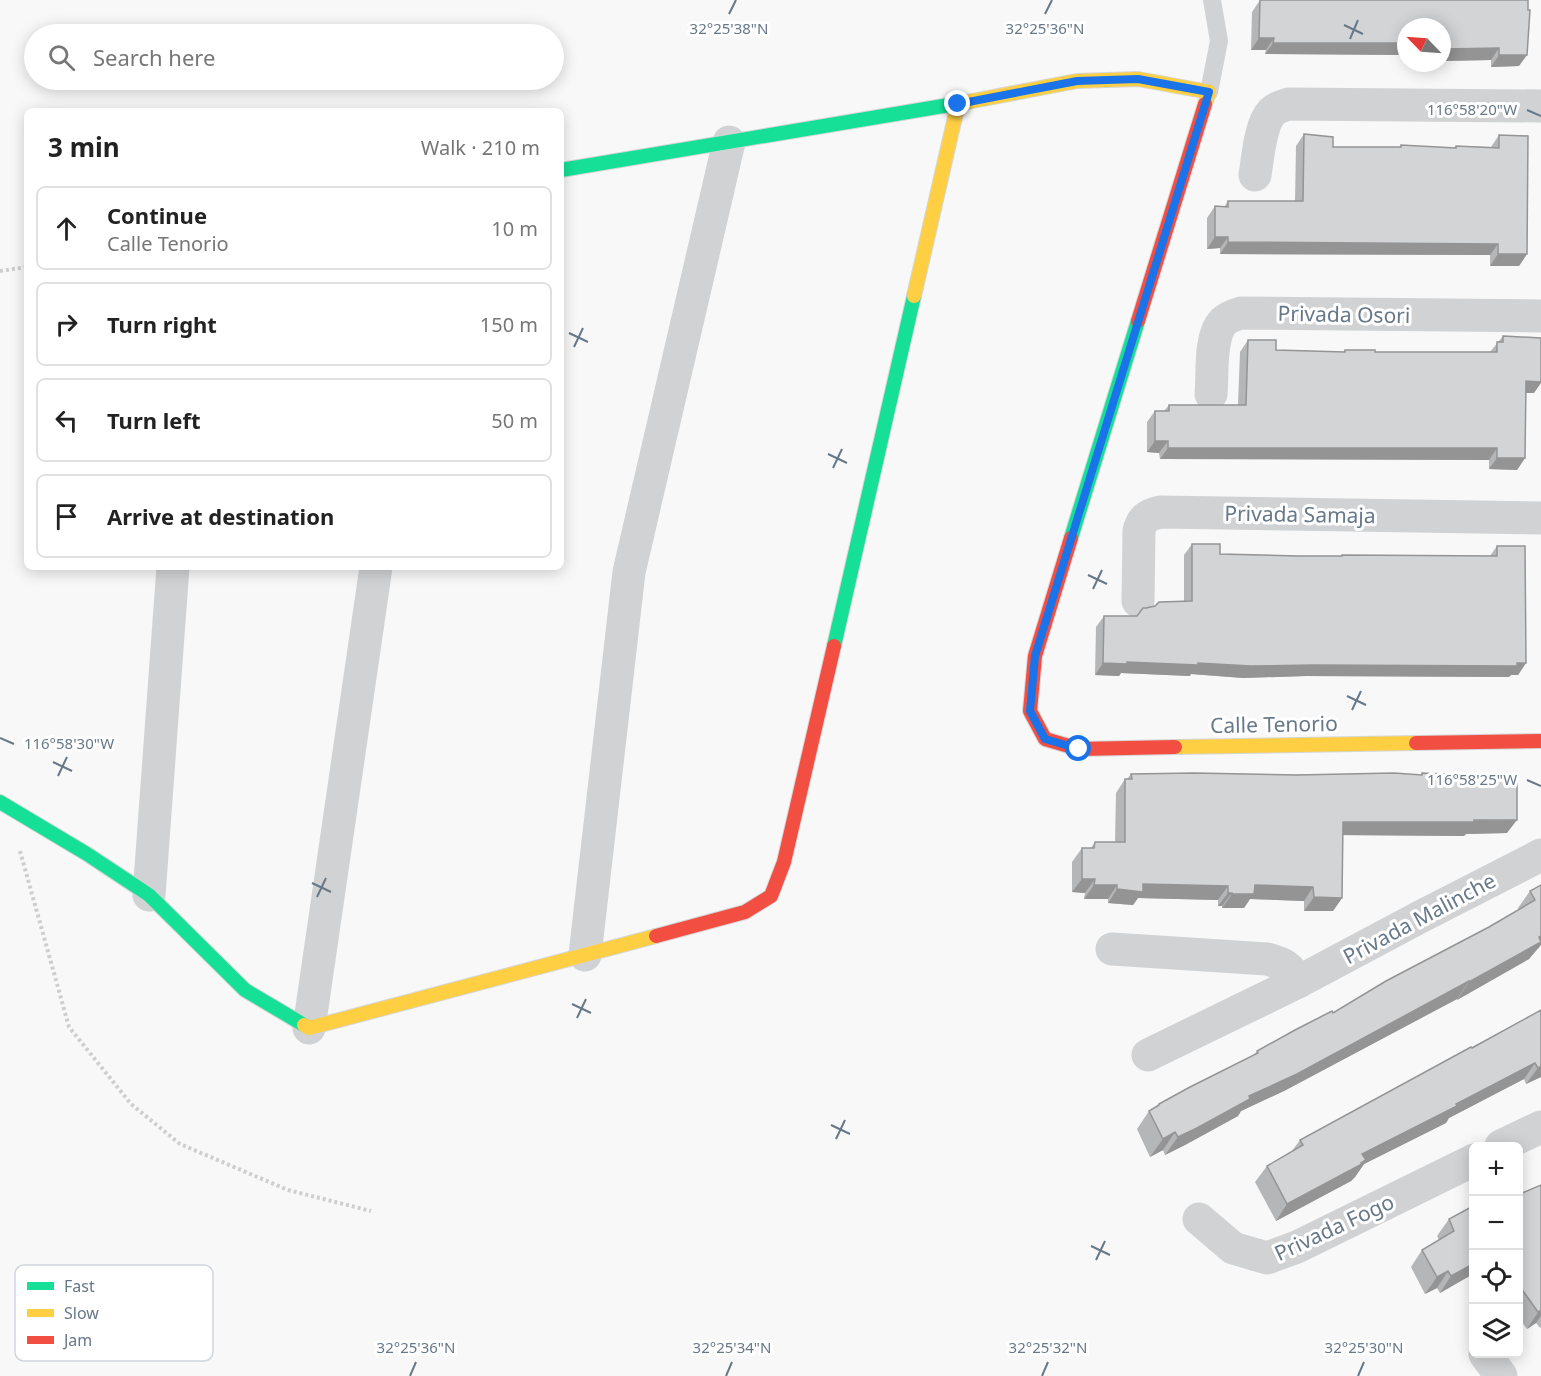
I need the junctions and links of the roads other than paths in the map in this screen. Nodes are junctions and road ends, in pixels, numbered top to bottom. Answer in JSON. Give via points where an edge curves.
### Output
{"nodes":[{"id":1,"x":1212,"y":0,"type":"edge"},
{"id":2,"x":1209,"y":92,"type":"junction"},
{"id":3,"x":958,"y":104,"type":"junction"},
{"id":4,"x":1541,"y":106,"type":"edge"},
{"id":5,"x":729,"y":142,"type":"junction"},
{"id":6,"x":564,"y":170,"type":"edge"},
{"id":7,"x":1255,"y":175,"type":"dead end"},
{"id":8,"x":1541,"y":316,"type":"edge"},
{"id":9,"x":1211,"y":394,"type":"dead end"},
{"id":10,"x":1541,"y":518,"type":"edge"},
{"id":11,"x":173,"y":570,"type":"edge"},
{"id":12,"x":376,"y":570,"type":"edge"},
{"id":13,"x":1138,"y":601,"type":"dead end"},
{"id":14,"x":1541,"y":741,"type":"edge"},
{"id":15,"x":4,"y":804,"type":"edge"},
{"id":16,"x":1541,"y":855,"type":"edge"},
{"id":17,"x":149,"y":895,"type":"junction"},
{"id":18,"x":1112,"y":949,"type":"dead end"},
{"id":19,"x":585,"y":955,"type":"junction"},
{"id":20,"x":1298,"y":982,"type":"junction"},
{"id":21,"x":309,"y":1028,"type":"junction"},
{"id":22,"x":1148,"y":1055,"type":"dead end"},
{"id":23,"x":1541,"y":1127,"type":"edge"},
{"id":24,"x":1509,"y":1142,"type":"edge"},
{"id":25,"x":1469,"y":1162,"type":"edge"},
{"id":26,"x":1199,"y":1219,"type":"dead end"},
{"id":27,"x":1488,"y":1358,"type":"edge"},
{"id":28,"x":1501,"y":1376,"type":"edge"}],
"edges":[{"from":1,"to":2,"type":"lane","via":[[1219,41]]},
{"from":2,"to":3,"type":"street","via":[[1138,79],[1077,81]]},
{"from":2,"to":14,"type":"street","name":"Calle Tenorio","via":[[1035,656],[1030,711],[1045,739],[1079,749]]},
{"from":3,"to":5,"type":"street"},
{"from":3,"to":19,"type":"street","via":[[784,862],[771,896],[745,912]]},
{"from":4,"to":7,"type":"street","via":[[1289,104],[1279,107],[1267,119]]},
{"from":5,"to":6,"type":"street"},
{"from":5,"to":19,"type":"street","via":[[628,572]]},
{"from":8,"to":9,"type":"street","name":"Privada Osori","via":[[1240,313],[1230,316],[1217,331]]},
{"from":10,"to":13,"type":"street","name":"Privada Samaja","via":[[1160,512],[1146,517],[1139,531]]},
{"from":11,"to":17,"type":"street"},
{"from":12,"to":21,"type":"street"},
{"from":15,"to":17,"type":"street"},
{"from":16,"to":20,"type":"street","name":"Privada Malinche"},
{"from":17,"to":21,"type":"street","via":[[245,990]]},
{"from":18,"to":20,"type":"street","via":[[1267,959],[1291,969]]},
{"from":19,"to":21,"type":"street"},
{"from":20,"to":22,"type":"street","name":"Privada Malinche"},
{"from":23,"to":24,"type":"street"},
{"from":25,"to":26,"type":"street","name":"Privada Fogo","via":[[1267,1258],[1233,1248]]},
{"from":27,"to":28,"type":"street"}]}
